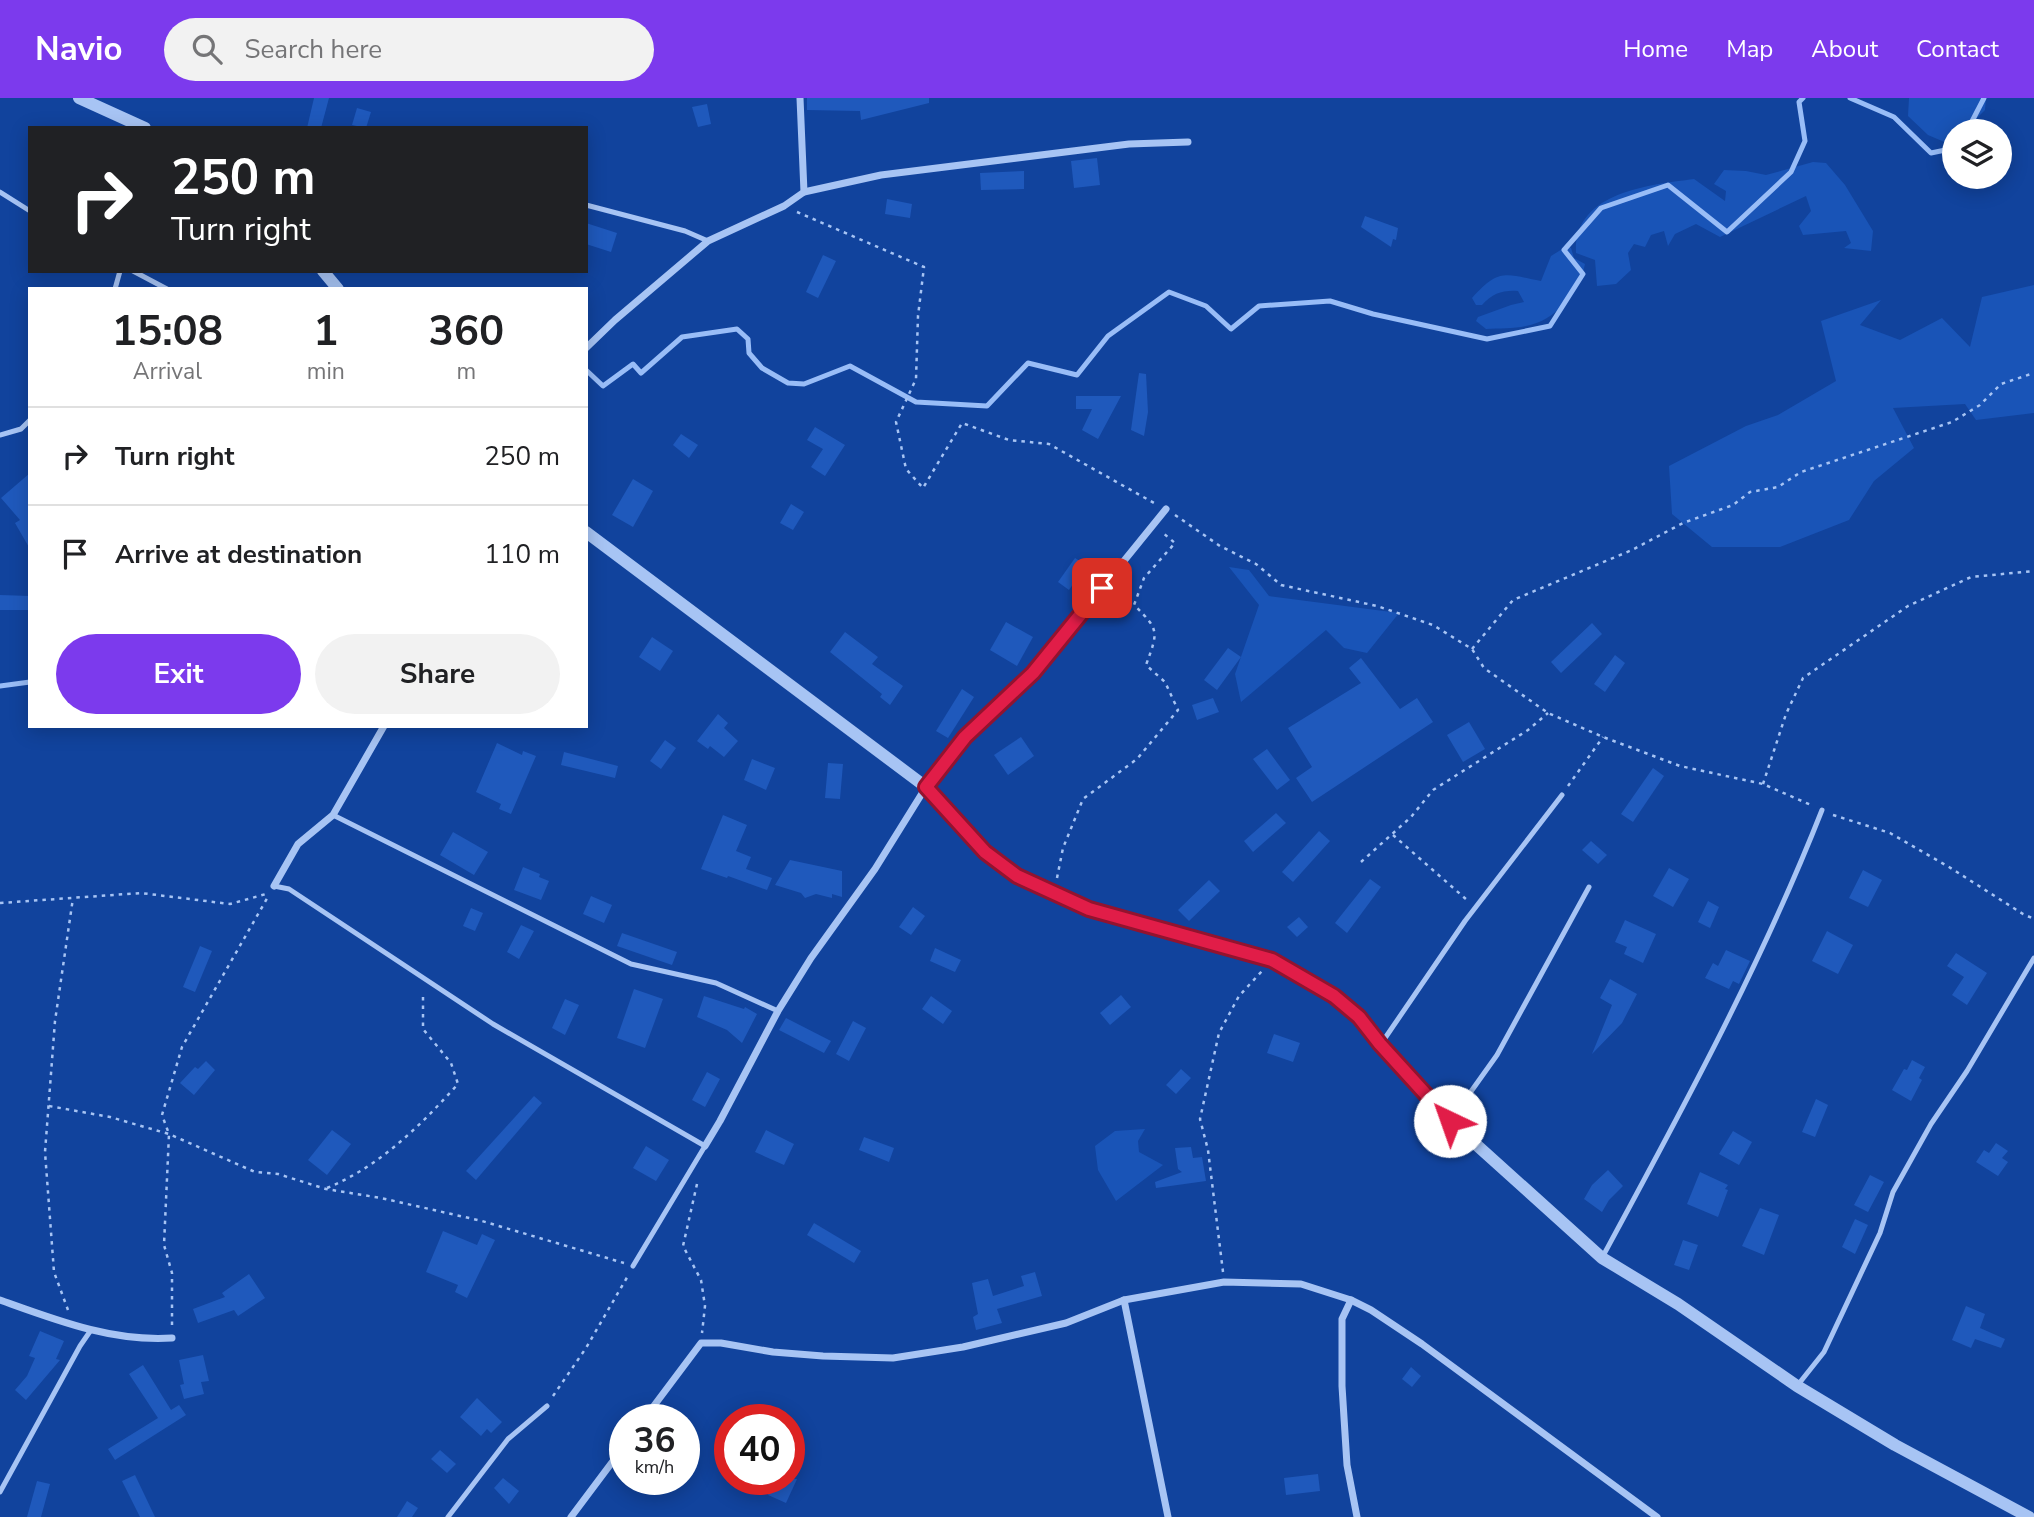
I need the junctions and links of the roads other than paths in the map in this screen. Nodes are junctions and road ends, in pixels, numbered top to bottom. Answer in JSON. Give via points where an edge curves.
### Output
{"nodes":[{"id":1,"x":79,"y":98,"type":"edge"},
{"id":2,"x":800,"y":98,"type":"edge"},
{"id":3,"x":137,"y":126,"type":"edge"},
{"id":4,"x":1188,"y":142,"type":"dead end"},
{"id":5,"x":0,"y":192,"type":"edge"},
{"id":6,"x":804,"y":192,"type":"junction"},
{"id":7,"x":588,"y":206,"type":"edge"},
{"id":8,"x":28,"y":210,"type":"edge"},
{"id":9,"x":708,"y":242,"type":"junction"},
{"id":10,"x":137,"y":273,"type":"edge"},
{"id":11,"x":325,"y":273,"type":"edge"},
{"id":12,"x":163,"y":287,"type":"edge"},
{"id":13,"x":336,"y":287,"type":"edge"},
{"id":14,"x":588,"y":346,"type":"edge"},
{"id":15,"x":28,"y":422,"type":"edge"},
{"id":16,"x":0,"y":435,"type":"edge"},
{"id":17,"x":1166,"y":509,"type":"road end"},
{"id":18,"x":588,"y":534,"type":"edge"},
{"id":19,"x":383,"y":728,"type":"edge"},
{"id":20,"x":926,"y":787,"type":"junction"},
{"id":21,"x":1562,"y":795,"type":"road end"},
{"id":22,"x":1822,"y":810,"type":"road end"},
{"id":23,"x":333,"y":815,"type":"junction"},
{"id":24,"x":274,"y":886,"type":"joint"},
{"id":25,"x":1589,"y":887,"type":"dead end"},
{"id":26,"x":2034,"y":958,"type":"edge"},
{"id":27,"x":778,"y":1011,"type":"junction"},
{"id":28,"x":1380,"y":1044,"type":"junction"},
{"id":29,"x":1450,"y":1121,"type":"junction"},
{"id":30,"x":705,"y":1146,"type":"junction"},
{"id":31,"x":1602,"y":1258,"type":"junction"},
{"id":32,"x":633,"y":1266,"type":"road end"},
{"id":33,"x":0,"y":1300,"type":"edge"},
{"id":34,"x":1124,"y":1300,"type":"junction"},
{"id":35,"x":1351,"y":1300,"type":"junction"},
{"id":36,"x":91,"y":1330,"type":"junction"},
{"id":37,"x":172,"y":1338,"type":"road end"},
{"id":38,"x":1797,"y":1386,"type":"junction"},
{"id":39,"x":655,"y":1404,"type":"edge"},
{"id":40,"x":547,"y":1406,"type":"road end"},
{"id":41,"x":609,"y":1466,"type":"edge"},
{"id":42,"x":0,"y":1492,"type":"edge"},
{"id":43,"x":451,"y":1516,"type":"edge"},
{"id":44,"x":571,"y":1517,"type":"edge"},
{"id":45,"x":1168,"y":1517,"type":"edge"},
{"id":46,"x":1357,"y":1517,"type":"edge"},
{"id":47,"x":1657,"y":1517,"type":"edge"},
{"id":48,"x":2029,"y":1517,"type":"edge"}],
"edges":[{"from":1,"to":3,"type":"street"},
{"from":2,"to":6,"type":"street"},
{"from":4,"to":6,"type":"street","via":[[1129,144],[881,175]]},
{"from":5,"to":8,"type":"lane"},
{"from":6,"to":9,"type":"street"},
{"from":7,"to":9,"type":"lane","via":[[685,231]]},
{"from":9,"to":14,"type":"street"},
{"from":10,"to":12,"type":"lane"},
{"from":11,"to":13,"type":"street"},
{"from":15,"to":16,"type":"lane"},
{"from":17,"to":20,"type":"street","via":[[1033,673],[965,737]]},
{"from":18,"to":20,"type":"street"},
{"from":19,"to":23,"type":"street"},
{"from":20,"to":27,"type":"street"},
{"from":20,"to":28,"type":"street","via":[[985,852],[1017,876],[1089,909],[1272,960],[1334,996],[1359,1017]]},
{"from":21,"to":28,"type":"lane","via":[[1475,907]]},
{"from":22,"to":31,"type":"lane","via":[[1745,988]]},
{"from":23,"to":24,"type":"street","via":[[298,844]]},
{"from":23,"to":27,"type":"lane","via":[[631,964],[716,983]]},
{"from":24,"to":30,"type":"lane","via":[[289,889],[493,1024]]},
{"from":25,"to":29,"type":"lane","via":[[1497,1055]]},
{"from":26,"to":38,"type":"lane","via":[[1931,1124],[1894,1192],[1880,1233],[1824,1352]]},
{"from":27,"to":30,"type":"street"},
{"from":28,"to":29,"type":"street"},
{"from":29,"to":31,"type":"street"},
{"from":30,"to":32,"type":"lane"},
{"from":31,"to":38,"type":"street"},
{"from":33,"to":36,"type":"street"},
{"from":34,"to":35,"type":"street","via":[[1224,1282],[1301,1284]]},
{"from":34,"to":39,"type":"street","via":[[1066,1323],[892,1358],[701,1343]]},
{"from":34,"to":45,"type":"street"},
{"from":35,"to":46,"type":"street","via":[[1342,1320],[1342,1386],[1347,1465]]},
{"from":35,"to":47,"type":"street","via":[[1422,1344]]},
{"from":36,"to":37,"type":"street"},
{"from":36,"to":42,"type":"lane"},
{"from":38,"to":48,"type":"street"},
{"from":40,"to":43,"type":"lane","via":[[508,1439]]},
{"from":41,"to":44,"type":"street"}]}
